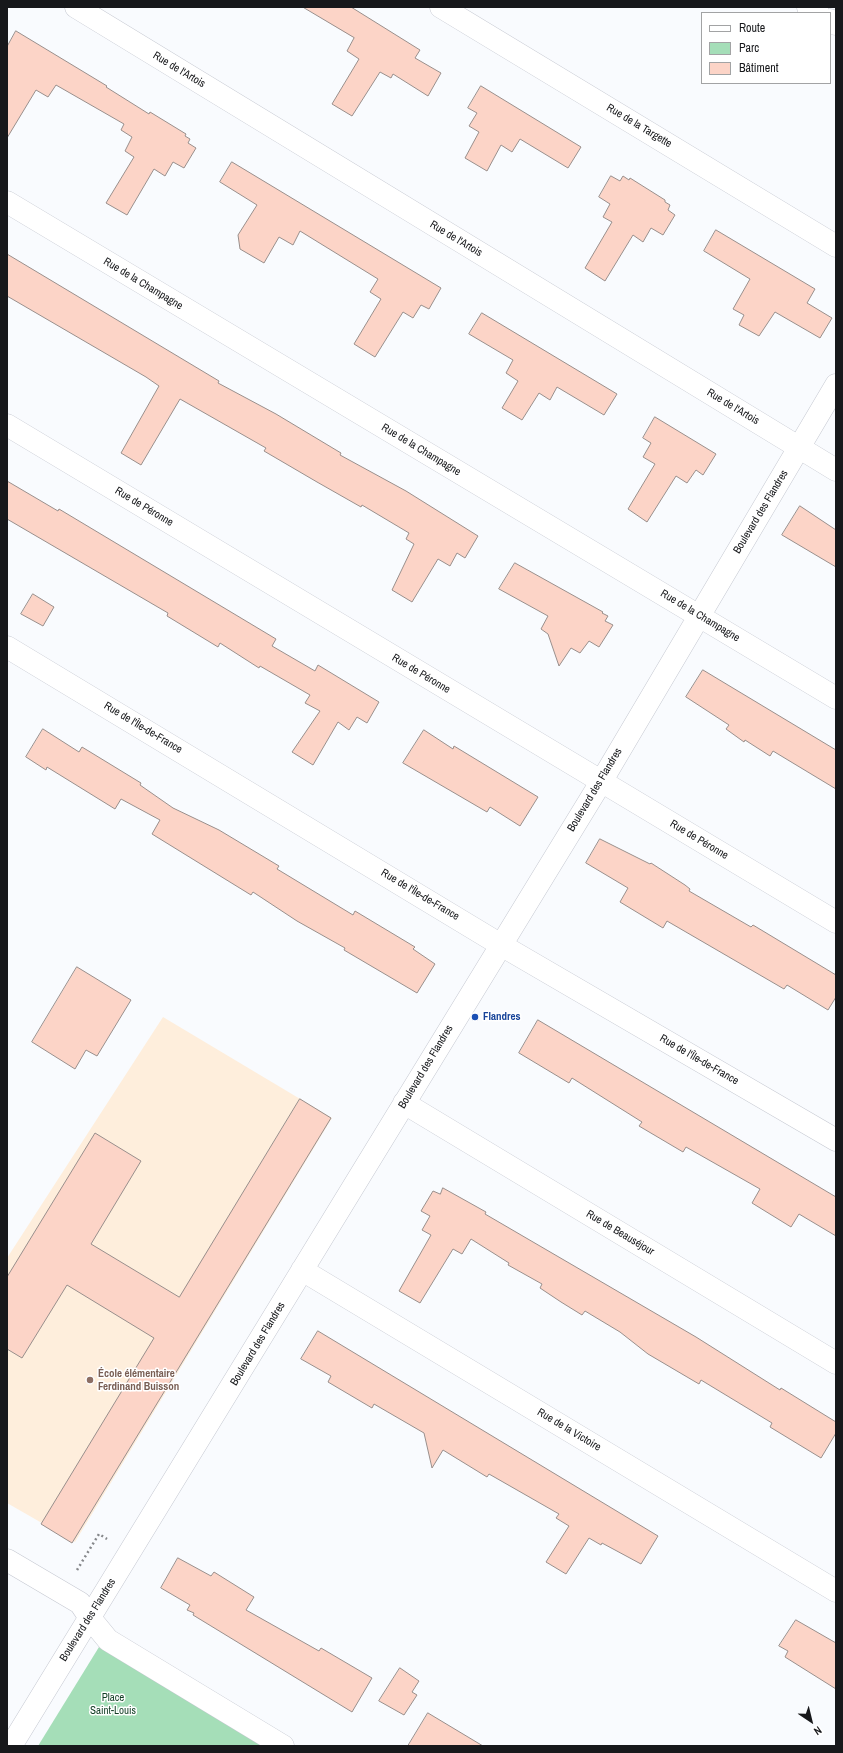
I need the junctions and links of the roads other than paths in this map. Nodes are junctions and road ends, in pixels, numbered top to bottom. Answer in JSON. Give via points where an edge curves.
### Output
{"nodes":[{"id":1,"x":76,"y":7,"type":"edge"},
{"id":2,"x":441,"y":7,"type":"edge"},
{"id":3,"x":7,"y":202,"type":"edge"},
{"id":4,"x":836,"y":246,"type":"edge"},
{"id":5,"x":836,"y":385,"type":"edge"},
{"id":6,"x":7,"y":425,"type":"edge"},
{"id":7,"x":799,"y":448,"type":"junction"},
{"id":8,"x":836,"y":470,"type":"edge"},
{"id":9,"x":699,"y":616,"type":"junction"},
{"id":10,"x":7,"y":647,"type":"edge"},
{"id":11,"x":836,"y":698,"type":"edge"},
{"id":12,"x":601,"y":782,"type":"junction"},
{"id":13,"x":836,"y":922,"type":"edge"},
{"id":14,"x":501,"y":945,"type":"junction"},
{"id":15,"x":404,"y":1103,"type":"junction"},
{"id":16,"x":836,"y":1140,"type":"edge"},
{"id":17,"x":302,"y":1270,"type":"junction"},
{"id":18,"x":836,"y":1363,"type":"edge"},
{"id":19,"x":7,"y":1560,"type":"edge"},
{"id":20,"x":836,"y":1591,"type":"edge"},
{"id":21,"x":90,"y":1618,"type":"junction"},
{"id":22,"x":11,"y":1746,"type":"edge"},
{"id":23,"x":283,"y":1746,"type":"edge"}],
"edges":[{"from":1,"to":7,"type":"street","name":"Rue de l'Artois"},
{"from":2,"to":4,"type":"street","name":"Rue de la Targette"},
{"from":3,"to":9,"type":"street","name":"Rue de la Champagne"},
{"from":5,"to":7,"type":"street","name":"Boulevard des Flandres"},
{"from":6,"to":12,"type":"street","name":"Rue de Péronne"},
{"from":7,"to":8,"type":"street","name":"Rue de l'Artois"},
{"from":7,"to":9,"type":"street","name":"Boulevard des Flandres"},
{"from":9,"to":11,"type":"street","name":"Rue de la Champagne"},
{"from":9,"to":12,"type":"street","name":"Boulevard des Flandres"},
{"from":10,"to":14,"type":"street","name":"Rue de l'Île-de-France"},
{"from":12,"to":13,"type":"street","name":"Rue de Péronne"},
{"from":12,"to":14,"type":"street","name":"Boulevard des Flandres"},
{"from":14,"to":15,"type":"street","name":"Boulevard des Flandres"},
{"from":14,"to":16,"type":"street","name":"Rue de l'Île-de-France"},
{"from":15,"to":17,"type":"street","name":"Boulevard des Flandres"},
{"from":15,"to":18,"type":"street","name":"Rue de Beauséjour"},
{"from":17,"to":20,"type":"street","name":"Rue de la Victoire"},
{"from":17,"to":21,"type":"street","name":"Boulevard des Flandres"},
{"from":19,"to":21,"type":"street","via":[[80,1603]]},
{"from":21,"to":22,"type":"street","name":"Boulevard des Flandres"},
{"from":21,"to":23,"type":"street","via":[[108,1640]]}]}
